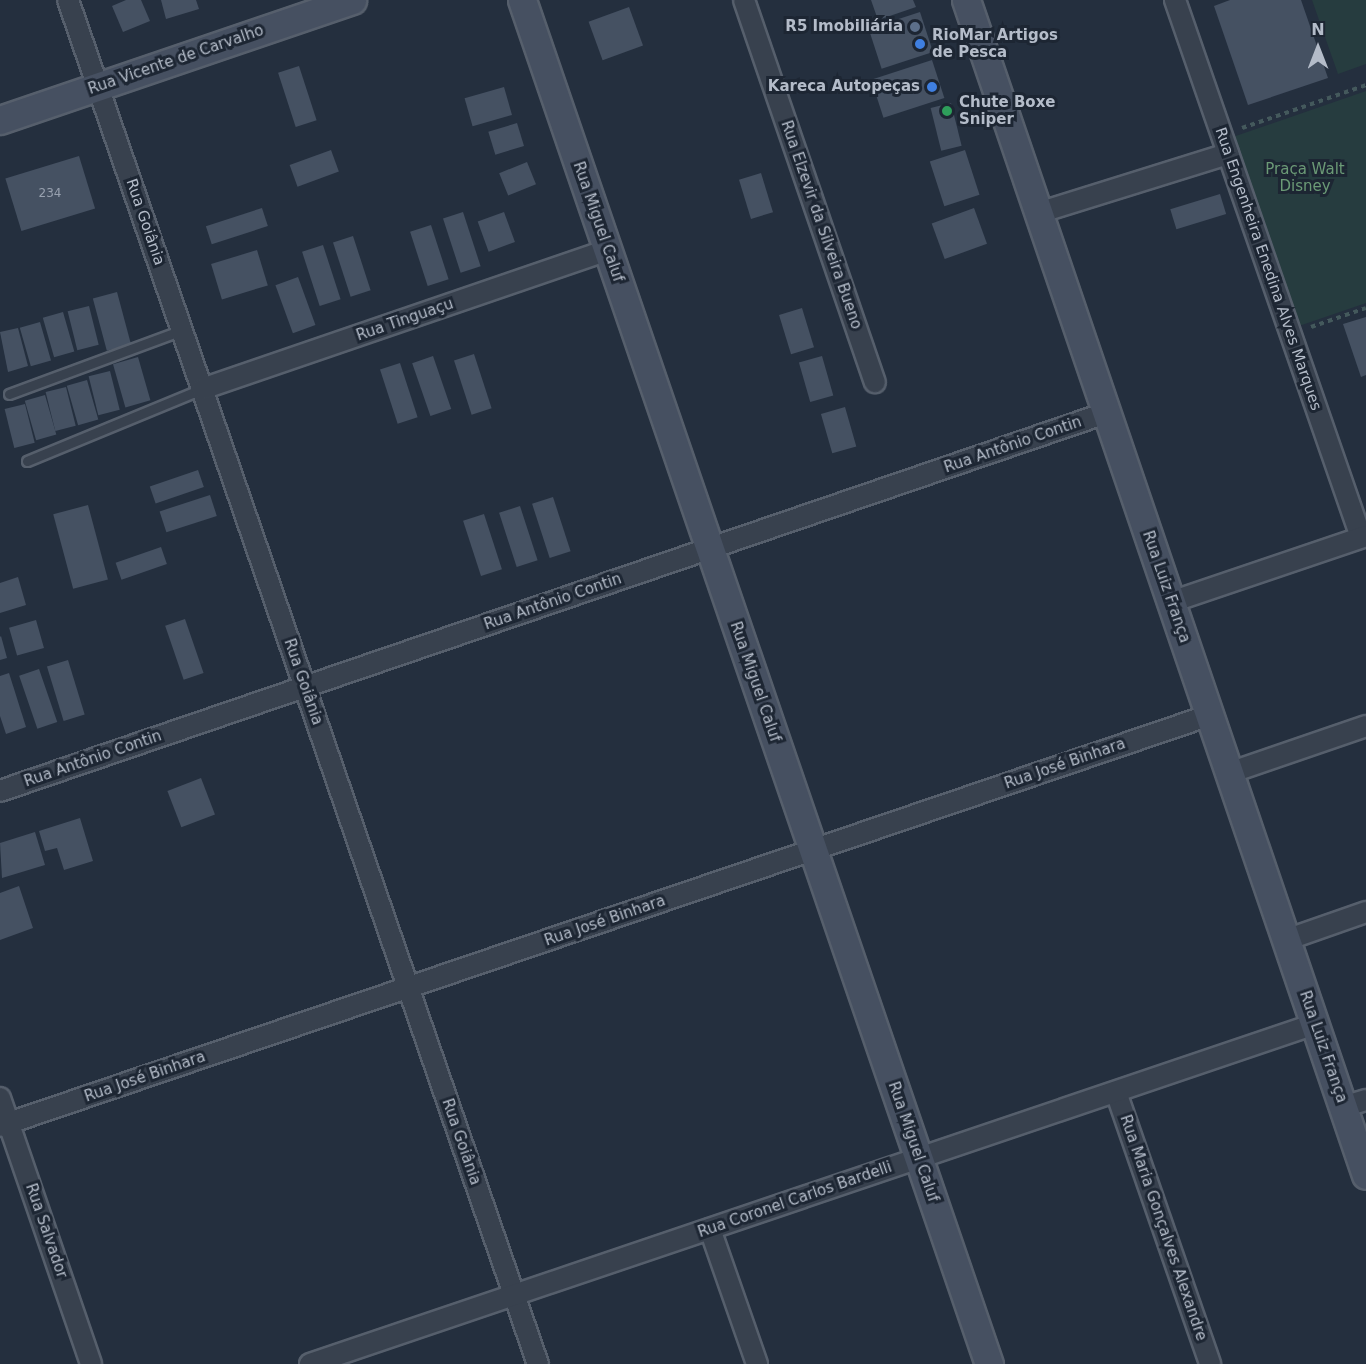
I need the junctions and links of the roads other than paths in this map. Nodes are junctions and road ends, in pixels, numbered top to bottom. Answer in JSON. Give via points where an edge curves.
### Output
{"nodes":[{"id":1,"x":68,"y":0,"type":"edge"},
{"id":2,"x":352,"y":0,"type":"edge"},
{"id":3,"x":522,"y":0,"type":"edge"},
{"id":4,"x":744,"y":0,"type":"edge"},
{"id":5,"x":966,"y":0,"type":"edge"},
{"id":6,"x":1174,"y":0,"type":"edge"},
{"id":7,"x":98,"y":87,"type":"junction"},
{"id":8,"x":0,"y":120,"type":"edge"},
{"id":9,"x":1228,"y":154,"type":"junction"},
{"id":10,"x":1038,"y":213,"type":"junction"},
{"id":11,"x":608,"y":250,"type":"junction"},
{"id":12,"x":182,"y":330,"type":"junction"},
{"id":13,"x":875,"y":382,"type":"dead end"},
{"id":14,"x":202,"y":389,"type":"junction"},
{"id":15,"x":9,"y":394,"type":"dead end"},
{"id":16,"x":1106,"y":413,"type":"junction"},
{"id":17,"x":27,"y":461,"type":"dead end"},
{"id":18,"x":1364,"y":536,"type":"edge"},
{"id":19,"x":710,"y":548,"type":"junction"},
{"id":20,"x":1171,"y":602,"type":"junction"},
{"id":21,"x":304,"y":687,"type":"junction"},
{"id":22,"x":1209,"y":715,"type":"junction"},
{"id":23,"x":1366,"y":726,"type":"edge"},
{"id":24,"x":1229,"y":773,"type":"junction"},
{"id":25,"x":0,"y":791,"type":"edge"},
{"id":26,"x":813,"y":850,"type":"junction"},
{"id":27,"x":1366,"y":912,"type":"edge"},
{"id":28,"x":1286,"y":940,"type":"junction"},
{"id":29,"x":408,"y":987,"type":"junction"},
{"id":30,"x":1315,"y":1024,"type":"junction"},
{"id":31,"x":1116,"y":1092,"type":"junction"},
{"id":32,"x":0,"y":1098,"type":"edge"},
{"id":33,"x":1355,"y":1103,"type":"edge"},
{"id":34,"x":4,"y":1125,"type":"edge"},
{"id":35,"x":918,"y":1159,"type":"junction"},
{"id":36,"x":1366,"y":1175,"type":"edge"},
{"id":37,"x":710,"y":1229,"type":"junction"},
{"id":38,"x":514,"y":1295,"type":"junction"},
{"id":39,"x":92,"y":1364,"type":"edge"},
{"id":40,"x":310,"y":1364,"type":"edge"},
{"id":41,"x":538,"y":1364,"type":"edge"},
{"id":42,"x":757,"y":1364,"type":"edge"},
{"id":43,"x":989,"y":1364,"type":"edge"},
{"id":44,"x":1210,"y":1364,"type":"edge"}],
"edges":[{"from":1,"to":7,"type":"street","name":"Rua Goiânia"},
{"from":2,"to":7,"type":"main road","name":"Rua Vicente de Carvalho"},
{"from":3,"to":11,"type":"main road","name":"Rua Miguel Caluf"},
{"from":4,"to":13,"type":"street","name":"Rua Elzevir da Silveira Bueno"},
{"from":5,"to":10,"type":"main road","name":"Rua Luiz França"},
{"from":6,"to":9,"type":"street","name":"Rua Engenheira Enedina Alves Marques"},
{"from":7,"to":8,"type":"main road","name":"Rua Vicente de Carvalho"},
{"from":7,"to":12,"type":"street","name":"Rua Goiânia"},
{"from":9,"to":10,"type":"street"},
{"from":9,"to":18,"type":"street","name":"Rua Engenheira Enedina Alves Marques"},
{"from":10,"to":16,"type":"main road","name":"Rua Luiz França"},
{"from":11,"to":14,"type":"street","name":"Rua Tinguaçu"},
{"from":11,"to":19,"type":"main road","name":"Rua Miguel Caluf"},
{"from":12,"to":14,"type":"street","name":"Rua Goiânia"},
{"from":12,"to":15,"type":"lane"},
{"from":14,"to":17,"type":"lane"},
{"from":14,"to":21,"type":"street","name":"Rua Goiânia"},
{"from":16,"to":19,"type":"street","name":"Rua Antônio Contin"},
{"from":16,"to":20,"type":"main road","name":"Rua Luiz França"},
{"from":18,"to":20,"type":"street"},
{"from":19,"to":21,"type":"street","name":"Rua Antônio Contin"},
{"from":19,"to":26,"type":"main road","name":"Rua Miguel Caluf"},
{"from":20,"to":22,"type":"main road","name":"Rua Luiz França"},
{"from":21,"to":25,"type":"street","name":"Rua Antônio Contin"},
{"from":21,"to":29,"type":"street","name":"Rua Goiânia"},
{"from":22,"to":24,"type":"main road","name":"Rua Luiz França"},
{"from":22,"to":26,"type":"street","name":"Rua José Binhara"},
{"from":23,"to":24,"type":"street"},
{"from":24,"to":28,"type":"main road","name":"Rua Luiz França"},
{"from":26,"to":29,"type":"street","name":"Rua José Binhara"},
{"from":26,"to":35,"type":"main road","name":"Rua Miguel Caluf"},
{"from":27,"to":28,"type":"street"},
{"from":28,"to":30,"type":"main road","name":"Rua Luiz França"},
{"from":29,"to":34,"type":"street","name":"Rua José Binhara"},
{"from":29,"to":38,"type":"street","name":"Rua Goiânia"},
{"from":30,"to":31,"type":"street","name":"Rua Coronel Carlos Bardelli"},
{"from":30,"to":33,"type":"main road","name":"Rua Luiz França"},
{"from":31,"to":35,"type":"street","name":"Rua Coronel Carlos Bardelli"},
{"from":31,"to":44,"type":"street","name":"Rua Maria Gonçalves Alexandre"},
{"from":32,"to":34,"type":"street","name":"Rua Salvador"},
{"from":33,"to":36,"type":"main road","name":"Rua Luiz França"},
{"from":34,"to":39,"type":"street","name":"Rua Salvador"},
{"from":35,"to":37,"type":"street","name":"Rua Coronel Carlos Bardelli"},
{"from":35,"to":43,"type":"main road","name":"Rua Miguel Caluf"},
{"from":37,"to":38,"type":"street","name":"Rua Coronel Carlos Bardelli"},
{"from":37,"to":42,"type":"street"},
{"from":38,"to":40,"type":"street","name":"Rua Coronel Carlos Bardelli"},
{"from":38,"to":41,"type":"street","name":"Rua Goiânia"}]}
